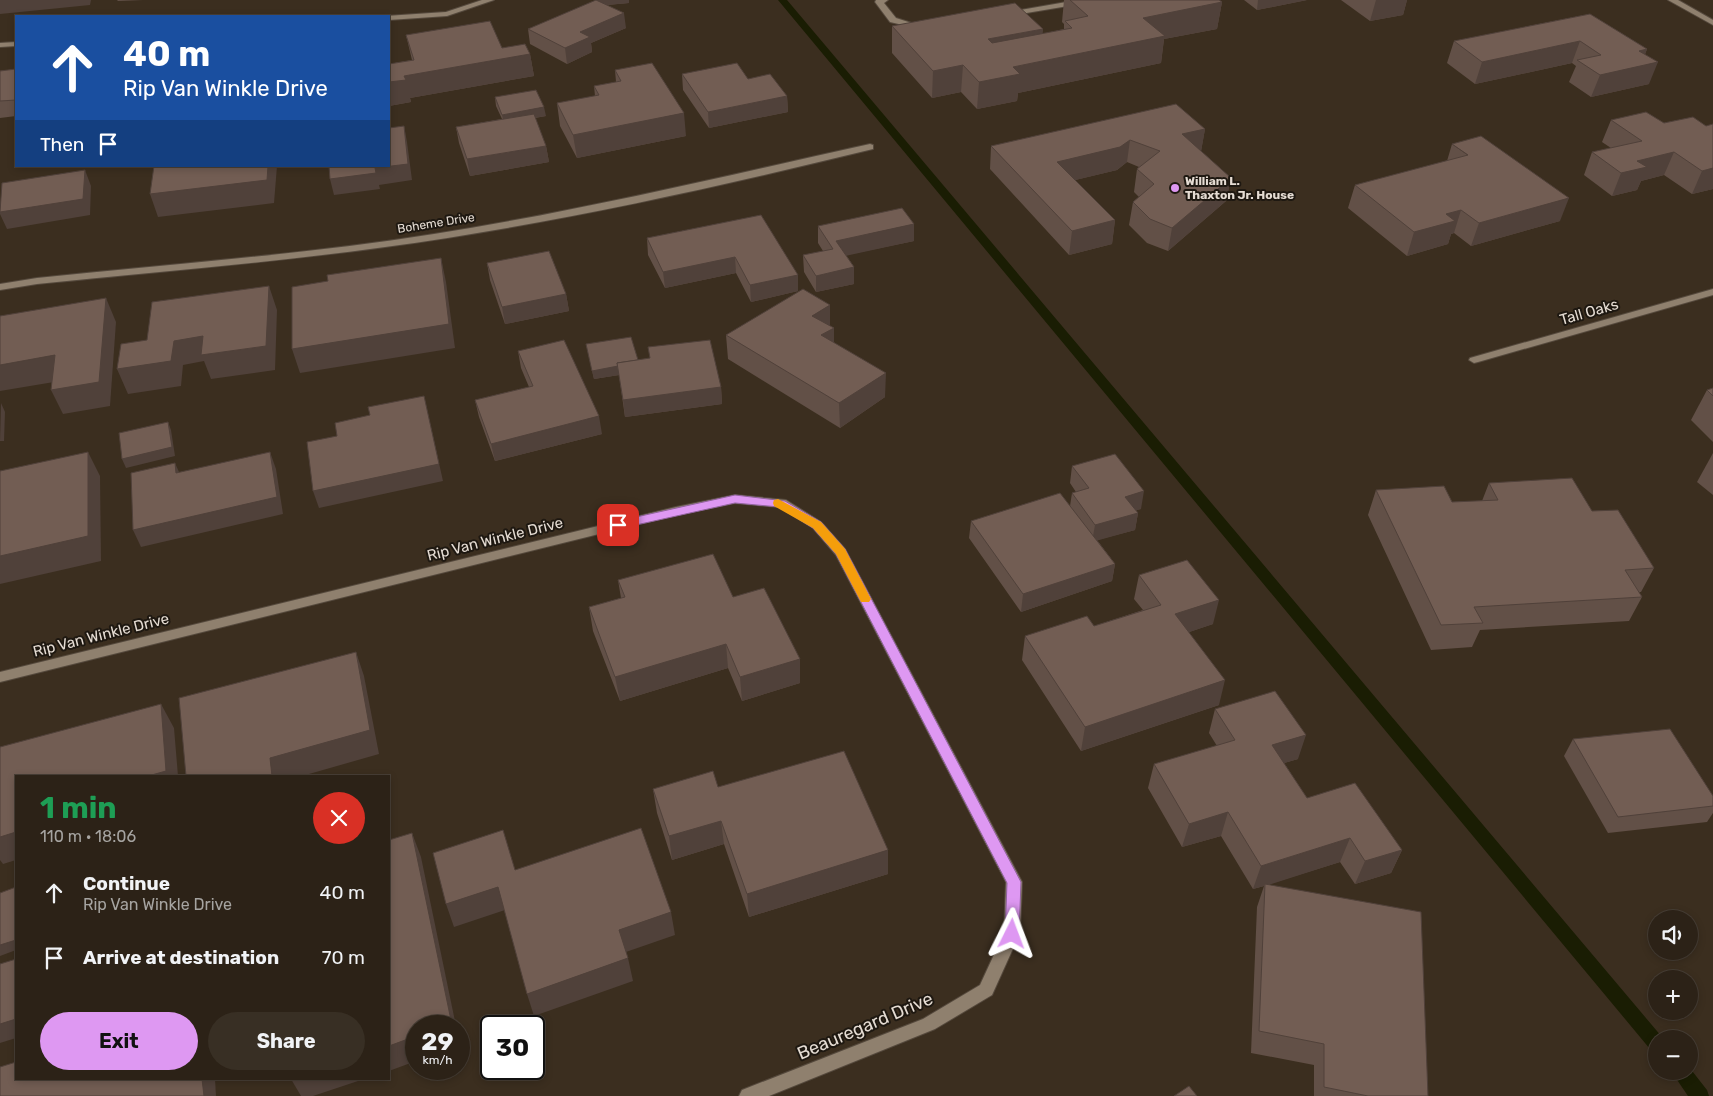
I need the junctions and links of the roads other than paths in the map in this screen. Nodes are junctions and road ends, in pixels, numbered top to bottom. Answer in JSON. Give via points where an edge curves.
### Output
{"nodes":[{"id":1,"x":490,"y":0,"type":"edge"},
{"id":2,"x":884,"y":0,"type":"edge"},
{"id":3,"x":1092,"y":0,"type":"edge"},
{"id":4,"x":1672,"y":0,"type":"edge"},
{"id":5,"x":1003,"y":15,"type":"edge"},
{"id":6,"x":390,"y":18,"type":"edge"},
{"id":7,"x":1713,"y":23,"type":"edge"},
{"id":8,"x":931,"y":26,"type":"edge"},
{"id":9,"x":15,"y":44,"type":"edge"},
{"id":10,"x":0,"y":45,"type":"edge"},
{"id":11,"x":870,"y":147,"type":"dead end"},
{"id":12,"x":0,"y":287,"type":"edge"},
{"id":13,"x":1713,"y":292,"type":"edge"},
{"id":14,"x":1474,"y":360,"type":"dead end"},
{"id":15,"x":0,"y":677,"type":"edge"},
{"id":16,"x":908,"y":681,"type":"joint"},
{"id":17,"x":748,"y":1096,"type":"edge"}],
"edges":[{"from":1,"to":6,"type":"street","via":[[447,14]]},
{"from":2,"to":8,"type":"street","via":[[878,2],[893,20],[916,28]]},
{"from":3,"to":5,"type":"street"},
{"from":4,"to":7,"type":"street"},
{"from":9,"to":10,"type":"street"},
{"from":11,"to":12,"type":"street","name":"Boheme Drive","via":[[572,212],[433,237]]},
{"from":13,"to":14,"type":"street","name":"Tall Oaks"},
{"from":15,"to":16,"type":"street","name":"Rip Van Winkle Drive","via":[[735,499],[782,503],[817,525],[841,552]]},
{"from":16,"to":17,"type":"street","name":"Beauregard Drive","via":[[1014,882],[1012,934],[986,990],[929,1024]]}]}
